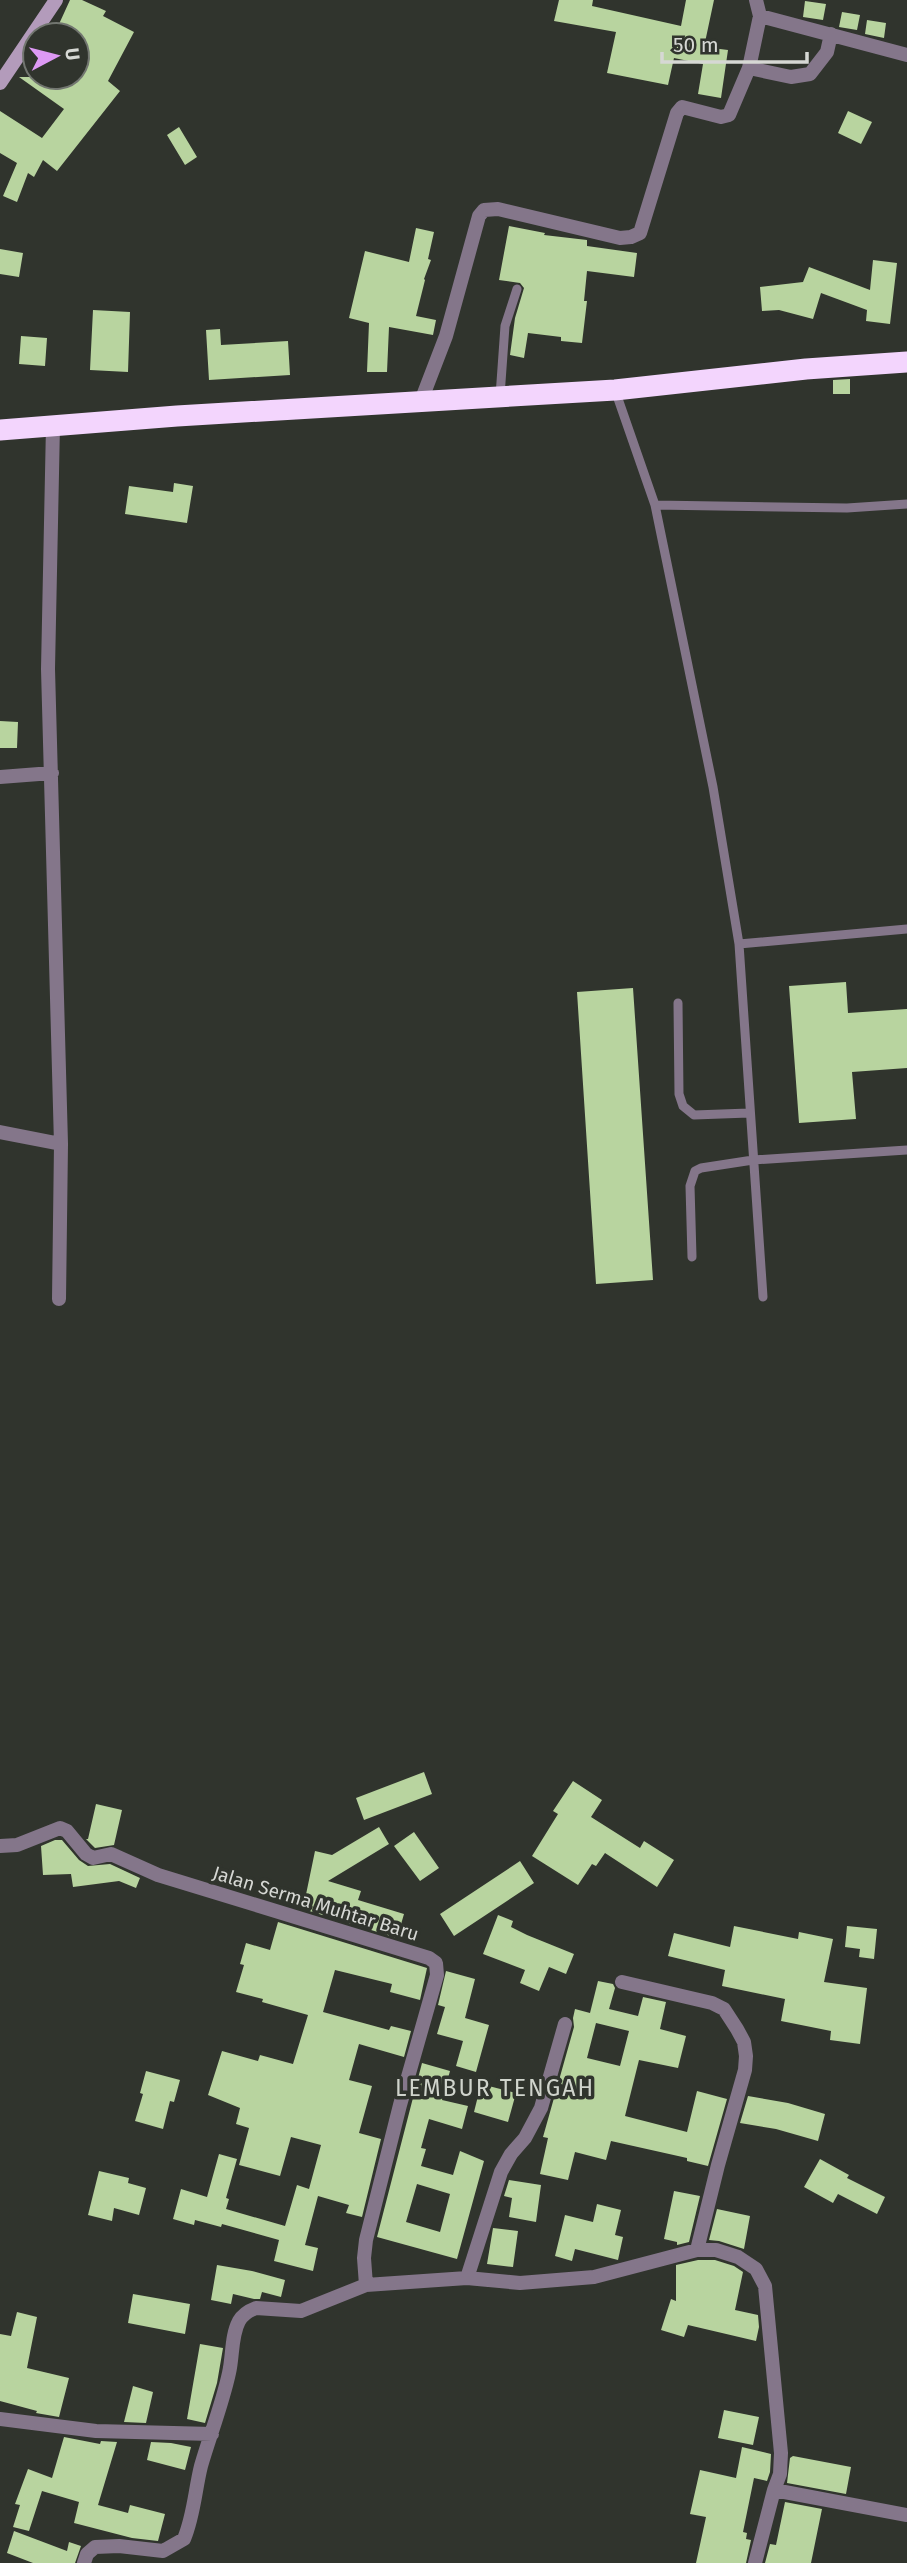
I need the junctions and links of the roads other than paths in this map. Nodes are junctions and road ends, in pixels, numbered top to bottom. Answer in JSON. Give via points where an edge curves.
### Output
{"nodes":[{"id":1,"x":56,"y":0,"type":"edge"},
{"id":2,"x":756,"y":0,"type":"edge"},
{"id":3,"x":760,"y":16,"type":"junction"},
{"id":4,"x":831,"y":34,"type":"junction"},
{"id":5,"x":907,"y":55,"type":"edge"},
{"id":6,"x":749,"y":68,"type":"junction"},
{"id":7,"x":0,"y":83,"type":"edge"},
{"id":8,"x":517,"y":289,"type":"dead end"},
{"id":9,"x":907,"y":362,"type":"edge"},
{"id":10,"x":615,"y":390,"type":"junction"},
{"id":11,"x":500,"y":396,"type":"junction"},
{"id":12,"x":421,"y":401,"type":"junction"},
{"id":13,"x":53,"y":425,"type":"junction"},
{"id":14,"x":0,"y":429,"type":"edge"},
{"id":15,"x":907,"y":504,"type":"edge"},
{"id":16,"x":655,"y":505,"type":"junction"},
{"id":17,"x":52,"y":773,"type":"junction"},
{"id":18,"x":0,"y":777,"type":"edge"},
{"id":19,"x":907,"y":929,"type":"edge"},
{"id":20,"x":738,"y":944,"type":"junction"},
{"id":21,"x":678,"y":1003,"type":"dead end"},
{"id":22,"x":749,"y":1113,"type":"junction"},
{"id":23,"x":0,"y":1132,"type":"edge"},
{"id":24,"x":61,"y":1144,"type":"junction"},
{"id":25,"x":907,"y":1150,"type":"edge"},
{"id":26,"x":753,"y":1160,"type":"junction"},
{"id":27,"x":692,"y":1257,"type":"dead end"},
{"id":28,"x":763,"y":1297,"type":"dead end"},
{"id":29,"x":59,"y":1299,"type":"dead end"},
{"id":30,"x":0,"y":1846,"type":"edge"},
{"id":31,"x":622,"y":1982,"type":"dead end"},
{"id":32,"x":565,"y":2024,"type":"dead end"},
{"id":33,"x":697,"y":2250,"type":"junction"},
{"id":34,"x":467,"y":2278,"type":"junction"},
{"id":35,"x":366,"y":2285,"type":"junction"},
{"id":36,"x":0,"y":2419,"type":"edge"},
{"id":37,"x":212,"y":2434,"type":"junction"},
{"id":38,"x":774,"y":2490,"type":"junction"},
{"id":39,"x":907,"y":2515,"type":"edge"},
{"id":40,"x":84,"y":2563,"type":"edge"},
{"id":41,"x":755,"y":2563,"type":"edge"}],
"edges":[{"from":1,"to":7,"type":"street"},
{"from":2,"to":3,"type":"street"},
{"from":3,"to":4,"type":"street"},
{"from":3,"to":6,"type":"street"},
{"from":4,"to":5,"type":"street"},
{"from":4,"to":6,"type":"street","via":[[827,52],[810,74],[791,76]]},
{"from":6,"to":12,"type":"street","via":[[729,115],[682,107],[677,113],[640,233],[620,238],[498,209],[484,210]]},
{"from":8,"to":11,"type":"lane","via":[[505,326]]},
{"from":9,"to":10,"type":"highway"},
{"from":10,"to":11,"type":"highway"},
{"from":10,"to":16,"type":"lane"},
{"from":11,"to":12,"type":"highway"},
{"from":12,"to":13,"type":"highway"},
{"from":13,"to":14,"type":"highway"},
{"from":13,"to":17,"type":"street","via":[[48,669]]},
{"from":15,"to":16,"type":"lane","via":[[848,508]]},
{"from":16,"to":20,"type":"lane","via":[[713,787]]},
{"from":17,"to":18,"type":"street"},
{"from":17,"to":24,"type":"street"},
{"from":19,"to":20,"type":"lane"},
{"from":20,"to":22,"type":"lane"},
{"from":21,"to":22,"type":"lane","via":[[683,1106],[694,1115]]},
{"from":22,"to":26,"type":"lane"},
{"from":23,"to":24,"type":"street"},
{"from":24,"to":29,"type":"street"},
{"from":25,"to":26,"type":"lane"},
{"from":26,"to":27,"type":"lane","via":[[695,1171],[690,1186]]},
{"from":26,"to":28,"type":"lane"},
{"from":30,"to":35,"type":"street","name":"Jalan Serma Muhtar Baru","via":[[60,1828],[93,1857],[111,1854],[158,1875],[436,1963],[437,1975],[366,2240]]},
{"from":31,"to":33,"type":"street","via":[[712,2003],[724,2010],[744,2042],[745,2070]]},
{"from":32,"to":34,"type":"street","via":[[541,2108],[501,2172]]},
{"from":33,"to":34,"type":"street","via":[[594,2277],[520,2283]]},
{"from":33,"to":38,"type":"street","via":[[738,2257],[756,2269],[765,2286],[781,2453]]},
{"from":34,"to":35,"type":"street"},
{"from":35,"to":37,"type":"street","via":[[301,2311],[256,2308],[243,2315]]},
{"from":36,"to":37,"type":"street","via":[[96,2431]]},
{"from":37,"to":40,"type":"street","via":[[184,2539],[163,2551],[95,2547]]},
{"from":38,"to":39,"type":"street"},
{"from":38,"to":41,"type":"street"}]}
